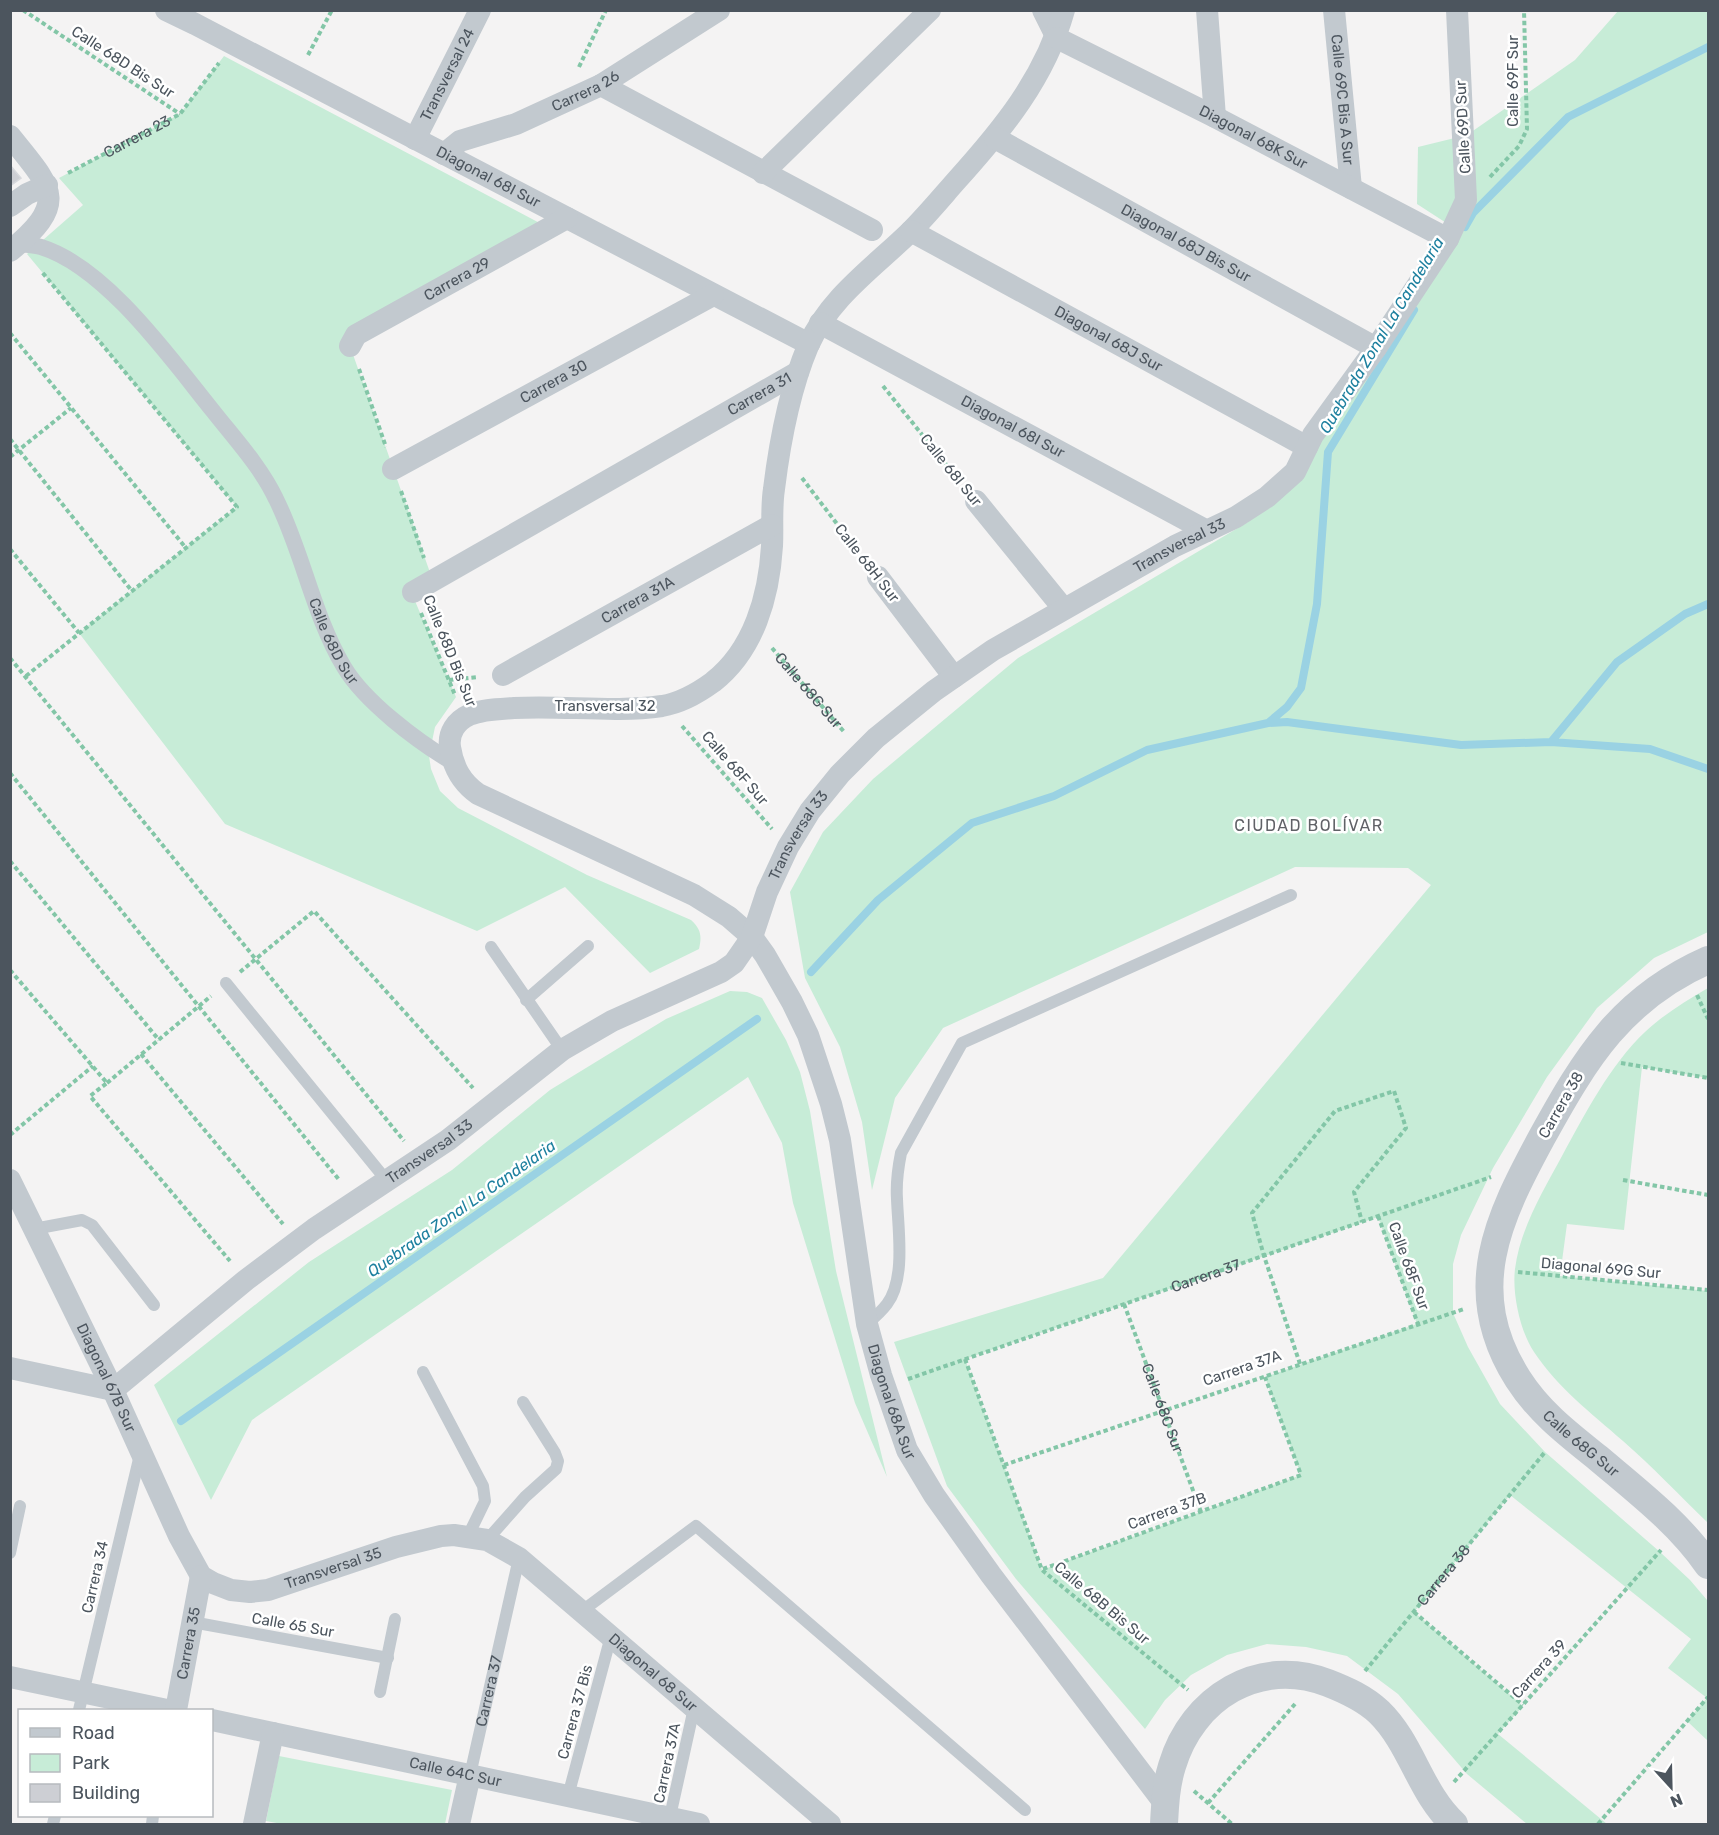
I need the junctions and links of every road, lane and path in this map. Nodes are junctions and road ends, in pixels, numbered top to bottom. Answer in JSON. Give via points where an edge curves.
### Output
{"nodes":[{"id":1,"x":23,"y":10,"type":"edge"},
{"id":2,"x":166,"y":10,"type":"edge"},
{"id":3,"x":332,"y":10,"type":"edge"},
{"id":4,"x":480,"y":10,"type":"edge"},
{"id":5,"x":606,"y":10,"type":"edge"},
{"id":6,"x":719,"y":10,"type":"edge"},
{"id":7,"x":930,"y":10,"type":"edge"},
{"id":8,"x":1043,"y":10,"type":"edge"},
{"id":9,"x":1064,"y":10,"type":"edge"},
{"id":10,"x":1207,"y":10,"type":"edge"},
{"id":11,"x":1334,"y":10,"type":"edge"},
{"id":12,"x":1457,"y":10,"type":"edge"},
{"id":13,"x":1524,"y":10,"type":"edge"},
{"id":14,"x":1057,"y":38,"type":"junction"},
{"id":15,"x":233,"y":44,"type":"junction"},
{"id":16,"x":297,"y":77,"type":"junction"},
{"id":17,"x":601,"y":85,"type":"junction"},
{"id":18,"x":560,"y":106,"type":"junction"},
{"id":19,"x":180,"y":114,"type":"junction"},
{"id":20,"x":1215,"y":117,"type":"junction"},
{"id":21,"x":10,"y":136,"type":"edge"},
{"id":22,"x":995,"y":138,"type":"junction"},
{"id":23,"x":415,"y":139,"type":"junction"},
{"id":24,"x":444,"y":154,"type":"junction"},
{"id":25,"x":763,"y":173,"type":"junction"},
{"id":26,"x":47,"y":185,"type":"junction"},
{"id":27,"x":1352,"y":188,"type":"junction"},
{"id":28,"x":1466,"y":200,"type":"junction"},
{"id":29,"x":10,"y":206,"type":"edge"},
{"id":30,"x":567,"y":218,"type":"junction"},
{"id":31,"x":872,"y":230,"type":"dead end"},
{"id":32,"x":911,"y":231,"type":"junction"},
{"id":33,"x":1448,"y":239,"type":"junction"},
{"id":34,"x":15,"y":247,"type":"edge"},
{"id":35,"x":713,"y":295,"type":"junction"},
{"id":36,"x":820,"y":323,"type":"junction"},
{"id":37,"x":10,"y":333,"type":"edge"},
{"id":38,"x":809,"y":344,"type":"junction"},
{"id":39,"x":350,"y":346,"type":"dead end"},
{"id":40,"x":1376,"y":348,"type":"junction"},
{"id":41,"x":798,"y":372,"type":"junction"},
{"id":42,"x":882,"y":386,"type":"dead end"},
{"id":43,"x":71,"y":408,"type":"junction"},
{"id":44,"x":10,"y":439,"type":"edge"},
{"id":45,"x":1307,"y":447,"type":"junction"},
{"id":46,"x":779,"y":449,"type":"junction"},
{"id":47,"x":19,"y":450,"type":"junction"},
{"id":48,"x":10,"y":457,"type":"edge"},
{"id":49,"x":393,"y":469,"type":"dead end"},
{"id":50,"x":976,"y":501,"type":"joint"},
{"id":51,"x":772,"y":525,"type":"junction"},
{"id":52,"x":1207,"y":531,"type":"junction"},
{"id":53,"x":186,"y":548,"type":"junction"},
{"id":54,"x":10,"y":549,"type":"edge"},
{"id":55,"x":878,"y":577,"type":"joint"},
{"id":56,"x":132,"y":591,"type":"junction"},
{"id":57,"x":413,"y":592,"type":"joint"},
{"id":58,"x":1063,"y":608,"type":"junction"},
{"id":59,"x":754,"y":627,"type":"junction"},
{"id":60,"x":79,"y":633,"type":"junction"},
{"id":61,"x":10,"y":658,"type":"edge"},
{"id":62,"x":503,"y":675,"type":"dead end"},
{"id":63,"x":26,"y":676,"type":"junction"},
{"id":64,"x":954,"y":677,"type":"junction"},
{"id":65,"x":664,"y":705,"type":"junction"},
{"id":66,"x":465,"y":718,"type":"junction"},
{"id":67,"x":862,"y":752,"type":"junction"},
{"id":68,"x":452,"y":762,"type":"junction"},
{"id":69,"x":10,"y":773,"type":"edge"},
{"id":70,"x":788,"y":847,"type":"junction"},
{"id":71,"x":10,"y":861,"type":"edge"},
{"id":72,"x":1291,"y":896,"type":"dead end"},
{"id":73,"x":314,"y":911,"type":"dead end"},
{"id":74,"x":752,"y":938,"type":"junction"},
{"id":75,"x":588,"y":946,"type":"dead end"},
{"id":76,"x":491,"y":947,"type":"dead end"},
{"id":77,"x":1708,"y":960,"type":"edge"},
{"id":78,"x":10,"y":970,"type":"edge"},
{"id":79,"x":226,"y":983,"type":"dead end"},
{"id":80,"x":526,"y":1000,"type":"junction"},
{"id":81,"x":159,"y":1040,"type":"dead end"},
{"id":82,"x":562,"y":1050,"type":"junction"},
{"id":83,"x":141,"y":1054,"type":"dead end"},
{"id":84,"x":1588,"y":1058,"type":"junction"},
{"id":85,"x":93,"y":1066,"type":"junction"},
{"id":86,"x":1708,"y":1078,"type":"edge"},
{"id":87,"x":490,"y":1107,"type":"junction"},
{"id":88,"x":10,"y":1135,"type":"edge"},
{"id":89,"x":419,"y":1160,"type":"junction"},
{"id":90,"x":1527,"y":1164,"type":"junction"},
{"id":91,"x":10,"y":1180,"type":"edge"},
{"id":92,"x":1623,"y":1180,"type":"dead end"},
{"id":93,"x":387,"y":1181,"type":"junction"},
{"id":94,"x":1708,"y":1196,"type":"edge"},
{"id":95,"x":357,"y":1201,"type":"junction"},
{"id":96,"x":1378,"y":1216,"type":"junction"},
{"id":97,"x":1362,"y":1222,"type":"junction"},
{"id":98,"x":34,"y":1229,"type":"junction"},
{"id":99,"x":297,"y":1242,"type":"junction"},
{"id":100,"x":1264,"y":1256,"type":"junction"},
{"id":101,"x":1491,"y":1269,"type":"junction"},
{"id":102,"x":246,"y":1280,"type":"junction"},
{"id":103,"x":1708,"y":1290,"type":"edge"},
{"id":104,"x":1490,"y":1300,"type":"junction"},
{"id":105,"x":1124,"y":1304,"type":"junction"},
{"id":106,"x":154,"y":1305,"type":"dead end"},
{"id":107,"x":867,"y":1324,"type":"junction"},
{"id":108,"x":1418,"y":1324,"type":"junction"},
{"id":109,"x":965,"y":1359,"type":"junction"},
{"id":110,"x":1300,"y":1364,"type":"junction"},
{"id":111,"x":10,"y":1368,"type":"edge"},
{"id":112,"x":423,"y":1372,"type":"dead end"},
{"id":113,"x":1265,"y":1377,"type":"junction"},
{"id":114,"x":885,"y":1387,"type":"junction"},
{"id":115,"x":112,"y":1390,"type":"junction"},
{"id":116,"x":523,"y":1402,"type":"dead end"},
{"id":117,"x":1163,"y":1411,"type":"junction"},
{"id":118,"x":1563,"y":1430,"type":"junction"},
{"id":119,"x":141,"y":1451,"type":"junction"},
{"id":120,"x":1004,"y":1465,"type":"junction"},
{"id":121,"x":20,"y":1506,"type":"dead end"},
{"id":122,"x":1201,"y":1512,"type":"junction"},
{"id":123,"x":1680,"y":1530,"type":"junction"},
{"id":124,"x":477,"y":1538,"type":"junction"},
{"id":125,"x":10,"y":1553,"type":"edge"},
{"id":126,"x":519,"y":1558,"type":"junction"},
{"id":127,"x":1708,"y":1564,"type":"edge"},
{"id":128,"x":1042,"y":1570,"type":"junction"},
{"id":129,"x":201,"y":1576,"type":"junction"},
{"id":130,"x":582,"y":1611,"type":"junction"},
{"id":131,"x":1414,"y":1612,"type":"junction"},
{"id":132,"x":395,"y":1619,"type":"dead end"},
{"id":133,"x":192,"y":1622,"type":"junction"},
{"id":134,"x":611,"y":1636,"type":"junction"},
{"id":135,"x":388,"y":1658,"type":"junction"},
{"id":136,"x":10,"y":1677,"type":"edge"},
{"id":137,"x":1310,"y":1677,"type":"junction"},
{"id":138,"x":1348,"y":1691,"type":"junction"},
{"id":139,"x":380,"y":1692,"type":"dead end"},
{"id":140,"x":1708,"y":1697,"type":"edge"},
{"id":141,"x":81,"y":1701,"type":"edge"},
{"id":142,"x":1523,"y":1706,"type":"junction"},
{"id":143,"x":1208,"y":1707,"type":"junction"},
{"id":144,"x":694,"y":1708,"type":"junction"},
{"id":145,"x":157,"y":1709,"type":"edge"},
{"id":146,"x":176,"y":1709,"type":"edge"},
{"id":147,"x":213,"y":1720,"type":"edge"},
{"id":148,"x":273,"y":1733,"type":"junction"},
{"id":149,"x":1171,"y":1770,"type":"junction"},
{"id":150,"x":470,"y":1775,"type":"junction"},
{"id":151,"x":568,"y":1796,"type":"junction"},
{"id":152,"x":1436,"y":1802,"type":"junction"},
{"id":153,"x":1208,"y":1803,"type":"junction"},
{"id":154,"x":1024,"y":1810,"type":"dead end"},
{"id":155,"x":1165,"y":1814,"type":"edge"},
{"id":156,"x":669,"y":1821,"type":"edge"},
{"id":157,"x":816,"y":1821,"type":"edge"},
{"id":158,"x":254,"y":1824,"type":"edge"},
{"id":159,"x":459,"y":1824,"type":"edge"},
{"id":160,"x":699,"y":1824,"type":"edge"},
{"id":161,"x":1232,"y":1824,"type":"edge"},
{"id":162,"x":1454,"y":1824,"type":"edge"},
{"id":163,"x":1598,"y":1824,"type":"edge"}],
"edges":[{"from":1,"to":19,"type":"path","name":"Calle 68D Bis Sur"},
{"from":2,"to":15,"type":"street","name":"Diagonal 68I Sur"},
{"from":3,"to":16,"type":"path"},
{"from":4,"to":23,"type":"street","name":"Transversal 24"},
{"from":5,"to":18,"type":"path"},
{"from":6,"to":17,"type":"street","name":"Carrera 26"},
{"from":7,"to":25,"type":"street"},
{"from":8,"to":14,"type":"street"},
{"from":9,"to":14,"type":"street","name":"Carrera 31"},
{"from":10,"to":20,"type":"street"},
{"from":11,"to":27,"type":"street","name":"Calle 69C Bis A Sur"},
{"from":12,"to":28,"type":"street","name":"Calle 69D Sur"},
{"from":13,"to":28,"type":"path","name":"Calle 69F Sur","via":[[1527,129],[1519,146]]},
{"from":14,"to":20,"type":"street","name":"Diagonal 68K Sur"},
{"from":14,"to":22,"type":"street","name":"Carrera 31"},
{"from":15,"to":16,"type":"street","name":"Diagonal 68I Sur"},
{"from":15,"to":19,"type":"path","name":"Carrera 23"},
{"from":16,"to":23,"type":"street","name":"Diagonal 68I Sur"},
{"from":17,"to":18,"type":"street","name":"Carrera 26"},
{"from":17,"to":25,"type":"street"},
{"from":18,"to":24,"type":"street","name":"Carrera 26","via":[[460,141]]},
{"from":19,"to":26,"type":"path","name":"Carrera 23"},
{"from":20,"to":27,"type":"street","name":"Diagonal 68K Sur"},
{"from":21,"to":26,"type":"street"},
{"from":22,"to":32,"type":"street","name":"Carrera 31"},
{"from":22,"to":40,"type":"street","name":"Diagonal 68J Bis Sur"},
{"from":23,"to":24,"type":"street","name":"Diagonal 68I Sur"},
{"from":24,"to":30,"type":"street","name":"Diagonal 68I Sur"},
{"from":25,"to":31,"type":"street"},
{"from":26,"to":29,"type":"street"},
{"from":26,"to":34,"type":"street","via":[[47,212]]},
{"from":27,"to":33,"type":"street","name":"Diagonal 68K Sur"},
{"from":28,"to":33,"type":"street","name":"Calle 69D Sur"},
{"from":30,"to":35,"type":"street","name":"Diagonal 68I Sur"},
{"from":30,"to":39,"type":"street","name":"Carrera 29","via":[[356,335]]},
{"from":32,"to":36,"type":"street","name":"Carrera 31","via":[[852,284]]},
{"from":32,"to":45,"type":"street","name":"Diagonal 68J Sur"},
{"from":33,"to":40,"type":"street","name":"Transversal 33"},
{"from":34,"to":53,"type":"path","via":[[237,507]]},
{"from":34,"to":68,"type":"street","name":"Calle 68D Sur","via":[[41,247],[91,275],[112,292],[170,356],[275,496],[327,634],[345,669],[373,702]]},
{"from":35,"to":38,"type":"street","name":"Diagonal 68I Sur"},
{"from":35,"to":49,"type":"street","name":"Carrera 30"},
{"from":36,"to":38,"type":"street","name":"Carrera 31"},
{"from":36,"to":52,"type":"street","name":"Diagonal 68I Sur"},
{"from":37,"to":43,"type":"path"},
{"from":38,"to":41,"type":"street","name":"Carrera 31"},
{"from":40,"to":45,"type":"street","name":"Transversal 33"},
{"from":41,"to":46,"type":"street","name":"Transversal 32"},
{"from":41,"to":57,"type":"street","name":"Carrera 31"},
{"from":42,"to":50,"type":"path","name":"Calle 68I Sur"},
{"from":43,"to":47,"type":"path"},
{"from":43,"to":53,"type":"path"},
{"from":44,"to":47,"type":"path"},
{"from":45,"to":52,"type":"street","name":"Transversal 33","via":[[1295,472],[1267,497]]},
{"from":46,"to":51,"type":"street","name":"Transversal 32"},
{"from":46,"to":55,"type":"path","name":"Calle 68H Sur"},
{"from":47,"to":48,"type":"path"},
{"from":47,"to":56,"type":"path"},
{"from":50,"to":58,"type":"street","name":"Calle 68I Sur"},
{"from":51,"to":59,"type":"street","name":"Transversal 32","via":[[767,587]]},
{"from":51,"to":62,"type":"street","name":"Carrera 31A"},
{"from":52,"to":58,"type":"street","name":"Transversal 33"},
{"from":53,"to":56,"type":"path"},
{"from":54,"to":60,"type":"path"},
{"from":55,"to":64,"type":"street","name":"Calle 68H Sur"},
{"from":56,"to":60,"type":"path"},
{"from":57,"to":66,"type":"path","name":"Calle 68D Bis Sur"},
{"from":58,"to":64,"type":"street","name":"Transversal 33"},
{"from":59,"to":65,"type":"street","name":"Transversal 32","via":[[726,672],[697,693]]},
{"from":59,"to":67,"type":"path","name":"Calle 68G Sur"},
{"from":60,"to":63,"type":"path"},
{"from":61,"to":63,"type":"path"},
{"from":63,"to":89,"type":"path"},
{"from":64,"to":67,"type":"street","name":"Transversal 33"},
{"from":65,"to":66,"type":"street","name":"Transversal 32","via":[[512,708]]},
{"from":65,"to":70,"type":"path","name":"Calle 68F Sur"},
{"from":66,"to":68,"type":"street","via":[[452,730]]},
{"from":67,"to":70,"type":"street","name":"Transversal 33","via":[[810,811]]},
{"from":68,"to":74,"type":"street","name":"Calle 68D Sur","via":[[467,786],[487,799],[694,895],[729,917]]},
{"from":69,"to":95,"type":"path"},
{"from":70,"to":74,"type":"street","name":"Transversal 33"},
{"from":71,"to":81,"type":"path"},
{"from":72,"to":107,"type":"lane","via":[[962,1043],[901,1153],[894,1290],[887,1304]]},
{"from":73,"to":87,"type":"path"},
{"from":74,"to":82,"type":"street","name":"Transversal 33","via":[[734,963],[721,972],[612,1021]]},
{"from":74,"to":107,"type":"street","name":"Diagonal 68A Sur","via":[[792,1002],[811,1043],[831,1104],[840,1140]]},
{"from":75,"to":80,"type":"lane"},
{"from":76,"to":80,"type":"lane"},
{"from":77,"to":84,"type":"street","name":"Carrera 38","via":[[1655,989],[1614,1026]]},
{"from":78,"to":85,"type":"path"},
{"from":79,"to":93,"type":"lane"},
{"from":80,"to":82,"type":"lane"},
{"from":82,"to":87,"type":"street","name":"Transversal 33"},
{"from":83,"to":99,"type":"path"},
{"from":84,"to":86,"type":"path"},
{"from":84,"to":90,"type":"street","name":"Carrera 38"},
{"from":85,"to":88,"type":"path"},
{"from":85,"to":102,"type":"path","via":[[106,1083],[90,1096]]},
{"from":87,"to":89,"type":"street","name":"Transversal 33"},
{"from":89,"to":93,"type":"street","name":"Transversal 33"},
{"from":90,"to":96,"type":"path","name":"Carrera 37"},
{"from":90,"to":101,"type":"street","name":"Carrera 38","via":[[1500,1223]]},
{"from":91,"to":98,"type":"street","name":"Diagonal 67B Sur"},
{"from":92,"to":94,"type":"path"},
{"from":93,"to":95,"type":"street","name":"Transversal 33"},
{"from":95,"to":99,"type":"street","name":"Transversal 33"},
{"from":96,"to":97,"type":"path","name":"Carrera 37"},
{"from":96,"to":108,"type":"path","name":"Calle 68F Sur"},
{"from":97,"to":100,"type":"path","name":"Carrera 37"},
{"from":97,"to":100,"type":"path","via":[[1354,1192],[1406,1128],[1394,1091],[1335,1111],[1252,1213]]},
{"from":98,"to":106,"type":"lane","via":[[82,1220],[92,1225]]},
{"from":98,"to":115,"type":"street","name":"Diagonal 67B Sur"},
{"from":99,"to":102,"type":"street","name":"Transversal 33"},
{"from":100,"to":105,"type":"path","name":"Carrera 37"},
{"from":100,"to":110,"type":"path"},
{"from":101,"to":103,"type":"path","name":"Diagonal 69G Sur"},
{"from":101,"to":104,"type":"street","name":"Carrera 38"},
{"from":102,"to":115,"type":"street","name":"Transversal 33"},
{"from":104,"to":108,"type":"path","name":"Carrera 37A"},
{"from":104,"to":118,"type":"street","name":"Calle 68G Sur","via":[[1498,1337],[1518,1378],[1546,1415]]},
{"from":105,"to":109,"type":"path","name":"Carrera 37"},
{"from":105,"to":117,"type":"path","name":"Calle 68C Sur"},
{"from":107,"to":114,"type":"street","name":"Diagonal 68A Sur"},
{"from":108,"to":110,"type":"path","name":"Carrera 37A"},
{"from":109,"to":114,"type":"path","name":"Carrera 37"},
{"from":109,"to":120,"type":"path","name":"Calle 68B Bis Sur"},
{"from":110,"to":113,"type":"path","name":"Carrera 37A"},
{"from":111,"to":115,"type":"street"},
{"from":112,"to":124,"type":"lane","via":[[483,1486],[485,1501]]},
{"from":113,"to":117,"type":"path","name":"Carrera 37A"},
{"from":113,"to":122,"type":"path","name":"Carrera 37B","via":[[1301,1475]]},
{"from":114,"to":155,"type":"street","name":"Diagonal 68A Sur","via":[[907,1450],[934,1495]]},
{"from":115,"to":119,"type":"street","name":"Diagonal 67B Sur"},
{"from":116,"to":124,"type":"lane","via":[[558,1461],[556,1469]]},
{"from":117,"to":120,"type":"path","name":"Carrera 37A"},
{"from":117,"to":122,"type":"path","name":"Calle 68C Sur"},
{"from":118,"to":123,"type":"street","name":"Calle 68G Sur"},
{"from":118,"to":131,"type":"path","name":"Carrera 38"},
{"from":119,"to":129,"type":"street","name":"Diagonal 67B Sur"},
{"from":119,"to":141,"type":"lane","name":"Carrera 34"},
{"from":120,"to":128,"type":"path","name":"Calle 68B Bis Sur"},
{"from":121,"to":125,"type":"lane"},
{"from":122,"to":128,"type":"path","name":"Carrera 37B"},
{"from":123,"to":127,"type":"street","name":"Calle 68G Sur"},
{"from":123,"to":142,"type":"path","name":"Carrera 39"},
{"from":124,"to":126,"type":"street","name":"Diagonal 68 Sur"},
{"from":124,"to":129,"type":"street","name":"Transversal 35","via":[[441,1536],[396,1547],[268,1590],[231,1590]]},
{"from":126,"to":130,"type":"street","name":"Diagonal 68 Sur"},
{"from":126,"to":150,"type":"lane","name":"Carrera 37"},
{"from":128,"to":143,"type":"path","name":"Calle 68B Bis Sur"},
{"from":129,"to":133,"type":"street","name":"Carrera 35"},
{"from":130,"to":134,"type":"street","name":"Diagonal 68 Sur"},
{"from":130,"to":154,"type":"lane","via":[[696,1527]]},
{"from":131,"to":138,"type":"path","name":"Carrera 38"},
{"from":131,"to":142,"type":"path"},
{"from":132,"to":135,"type":"lane"},
{"from":133,"to":135,"type":"lane","name":"Calle 65 Sur"},
{"from":133,"to":146,"type":"street","name":"Carrera 35"},
{"from":134,"to":144,"type":"street","name":"Diagonal 68 Sur"},
{"from":134,"to":151,"type":"lane","name":"Carrera 37 Bis"},
{"from":135,"to":139,"type":"lane"},
{"from":136,"to":141,"type":"street"},
{"from":137,"to":138,"type":"street"},
{"from":137,"to":143,"type":"street","via":[[1284,1674],[1241,1682]]},
{"from":137,"to":153,"type":"path"},
{"from":138,"to":152,"type":"street","via":[[1378,1711],[1392,1726]]},
{"from":140,"to":163,"type":"path"},
{"from":141,"to":145,"type":"street"},
{"from":142,"to":152,"type":"path","name":"Carrera 39"},
{"from":143,"to":149,"type":"street","via":[[1179,1746]]},
{"from":144,"to":156,"type":"lane","name":"Carrera 37A"},
{"from":144,"to":157,"type":"street","name":"Diagonal 68 Sur"},
{"from":147,"to":148,"type":"street","name":"Calle 64C Sur"},
{"from":148,"to":150,"type":"street","name":"Calle 64C Sur"},
{"from":148,"to":158,"type":"street"},
{"from":149,"to":153,"type":"path"},
{"from":149,"to":155,"type":"street"},
{"from":150,"to":151,"type":"street","name":"Calle 64C Sur"},
{"from":150,"to":159,"type":"street","name":"Carrera 37"},
{"from":151,"to":156,"type":"street","name":"Calle 64C Sur"},
{"from":152,"to":162,"type":"street"},
{"from":153,"to":161,"type":"path"},
{"from":156,"to":160,"type":"street","name":"Calle 64C Sur"}]}
